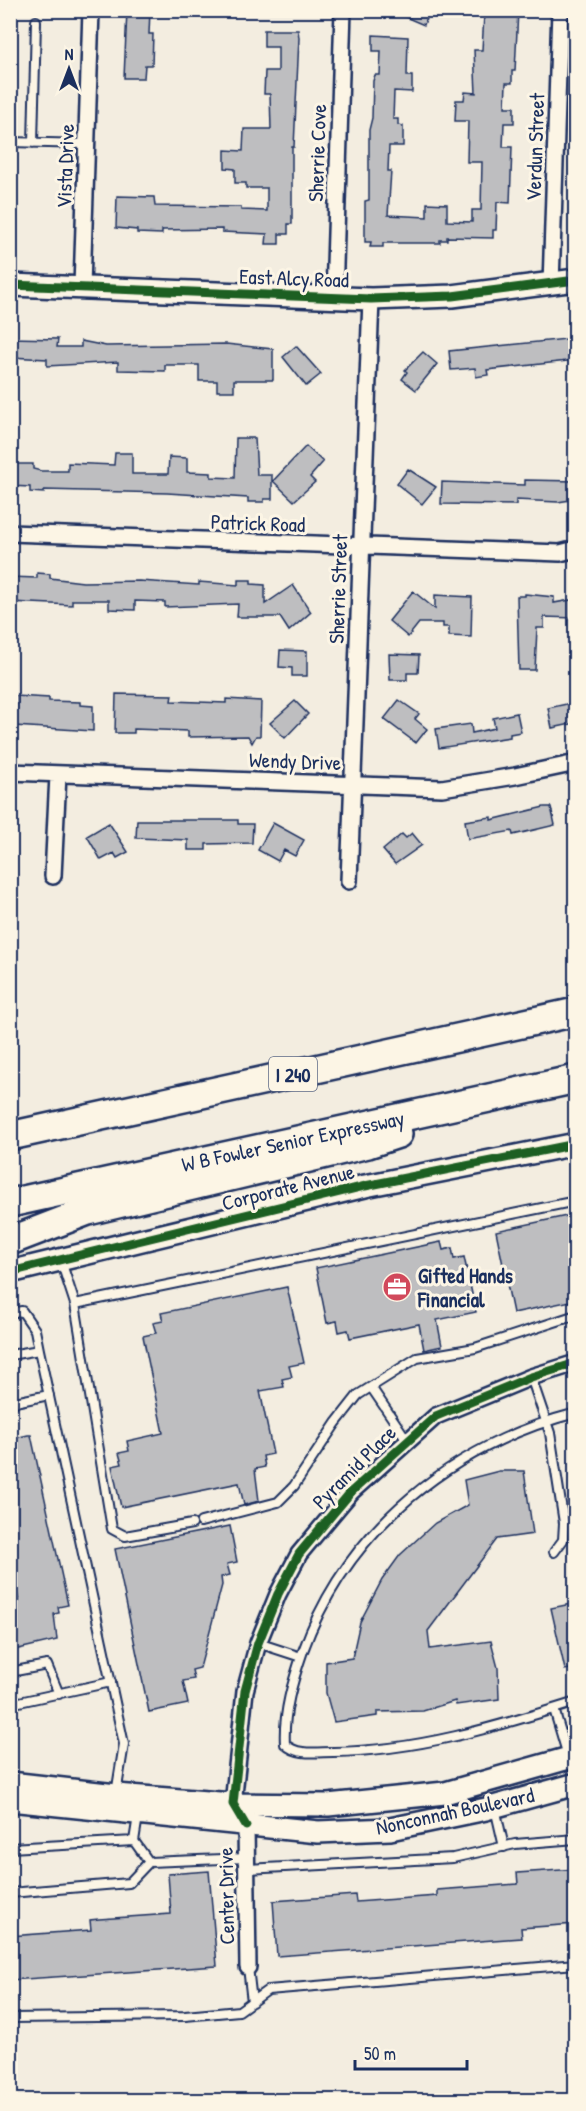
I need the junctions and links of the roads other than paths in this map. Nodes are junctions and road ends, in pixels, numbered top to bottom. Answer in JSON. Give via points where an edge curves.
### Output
{"nodes":[{"id":1,"x":91,"y":10,"type":"edge"},
{"id":2,"x":343,"y":10,"type":"edge"},
{"id":3,"x":560,"y":10,"type":"edge"},
{"id":4,"x":36,"y":21,"type":"dead end"},
{"id":5,"x":10,"y":142,"type":"edge"},
{"id":6,"x":33,"y":143,"type":"junction"},
{"id":7,"x":86,"y":144,"type":"junction"},
{"id":8,"x":576,"y":280,"type":"edge"},
{"id":9,"x":10,"y":285,"type":"edge"},
{"id":10,"x":551,"y":285,"type":"junction"},
{"id":11,"x":82,"y":287,"type":"junction"},
{"id":12,"x":333,"y":297,"type":"junction"},
{"id":13,"x":371,"y":299,"type":"junction"},
{"id":14,"x":10,"y":533,"type":"edge"},
{"id":15,"x":361,"y":548,"type":"junction"},
{"id":16,"x":576,"y":549,"type":"edge"},
{"id":17,"x":576,"y":763,"type":"edge"},
{"id":18,"x":10,"y":772,"type":"edge"},
{"id":19,"x":58,"y":775,"type":"junction"},
{"id":20,"x":351,"y":783,"type":"junction"},
{"id":21,"x":53,"y":876,"type":"dead end"},
{"id":22,"x":349,"y":881,"type":"dead end"},
{"id":23,"x":576,"y":1012,"type":"edge"},
{"id":24,"x":576,"y":1079,"type":"edge"},
{"id":25,"x":536,"y":1088,"type":"junction"},
{"id":26,"x":10,"y":1136,"type":"edge"},
{"id":27,"x":576,"y":1144,"type":"edge"},
{"id":28,"x":576,"y":1201,"type":"edge"},
{"id":29,"x":10,"y":1203,"type":"edge"},
{"id":30,"x":10,"y":1241,"type":"edge"},
{"id":31,"x":61,"y":1260,"type":"junction"},
{"id":32,"x":10,"y":1272,"type":"edge"},
{"id":33,"x":75,"y":1304,"type":"junction"},
{"id":34,"x":10,"y":1313,"type":"edge"},
{"id":35,"x":576,"y":1315,"type":"edge"},
{"id":36,"x":39,"y":1350,"type":"junction"},
{"id":37,"x":10,"y":1355,"type":"edge"},
{"id":38,"x":576,"y":1363,"type":"edge"},
{"id":39,"x":531,"y":1377,"type":"junction"},
{"id":40,"x":371,"y":1387,"type":"junction"},
{"id":41,"x":49,"y":1395,"type":"junction"},
{"id":42,"x":10,"y":1403,"type":"edge"},
{"id":43,"x":576,"y":1413,"type":"edge"},
{"id":44,"x":546,"y":1420,"type":"junction"},
{"id":45,"x":406,"y":1440,"type":"junction"},
{"id":46,"x":554,"y":1552,"type":"dead end"},
{"id":47,"x":258,"y":1643,"type":"junction"},
{"id":48,"x":301,"y":1657,"type":"junction"},
{"id":49,"x":10,"y":1672,"type":"edge"},
{"id":50,"x":111,"y":1682,"type":"junction"},
{"id":51,"x":59,"y":1694,"type":"junction"},
{"id":52,"x":576,"y":1702,"type":"edge"},
{"id":53,"x":10,"y":1704,"type":"edge"},
{"id":54,"x":554,"y":1709,"type":"junction"},
{"id":55,"x":572,"y":1757,"type":"edge"},
{"id":56,"x":10,"y":1783,"type":"edge"},
{"id":57,"x":576,"y":1784,"type":"edge"},
{"id":58,"x":116,"y":1795,"type":"junction"},
{"id":59,"x":10,"y":1800,"type":"edge"},
{"id":60,"x":233,"y":1804,"type":"junction"},
{"id":61,"x":494,"y":1807,"type":"junction"},
{"id":62,"x":138,"y":1814,"type":"junction"},
{"id":63,"x":246,"y":1826,"type":"junction"},
{"id":64,"x":576,"y":1839,"type":"edge"},
{"id":65,"x":134,"y":1841,"type":"junction"},
{"id":66,"x":504,"y":1847,"type":"junction"},
{"id":67,"x":10,"y":1848,"type":"edge"},
{"id":68,"x":149,"y":1863,"type":"junction"},
{"id":69,"x":247,"y":1863,"type":"junction"},
{"id":70,"x":10,"y":1893,"type":"edge"},
{"id":71,"x":576,"y":1964,"type":"edge"},
{"id":72,"x":248,"y":1967,"type":"joint"},
{"id":73,"x":252,"y":2002,"type":"junction"},
{"id":74,"x":10,"y":2018,"type":"edge"}],
"edges":[{"from":1,"to":7,"type":"street","name":"Vista Drive"},
{"from":2,"to":12,"type":"street","name":"Sherrie Cove"},
{"from":3,"to":10,"type":"street","name":"Verdun Street"},
{"from":4,"to":6,"type":"lane"},
{"from":5,"to":6,"type":"lane"},
{"from":6,"to":7,"type":"lane"},
{"from":7,"to":11,"type":"street","name":"Vista Drive"},
{"from":8,"to":10,"type":"street","name":"East Alcy Road"},
{"from":9,"to":11,"type":"street","name":"East Alcy Road"},
{"from":10,"to":13,"type":"street","name":"East Alcy Road","via":[[452,296]]},
{"from":11,"to":12,"type":"street","name":"East Alcy Road"},
{"from":12,"to":13,"type":"street","name":"East Alcy Road"},
{"from":13,"to":15,"type":"street","name":"Sherrie Street"},
{"from":14,"to":15,"type":"street","name":"Patrick Road"},
{"from":15,"to":16,"type":"street","name":"Patrick Road","via":[[560,553]]},
{"from":15,"to":20,"type":"street","name":"Sherrie Street"},
{"from":17,"to":20,"type":"street","name":"Wendy Drive","via":[[442,788]]},
{"from":18,"to":19,"type":"street","name":"Wendy Drive"},
{"from":19,"to":20,"type":"street","name":"Wendy Drive"},
{"from":19,"to":21,"type":"street"},
{"from":20,"to":22,"type":"street","name":"Sherrie Street"},
{"from":23,"to":26,"type":"highway","number":"I 240"},
{"from":24,"to":25,"type":"highway","name":"W B Fowler Senior Expressway"},
{"from":25,"to":29,"type":"highway","name":"W B Fowler Senior Expressway"},
{"from":25,"to":30,"type":"highway","via":[[368,1144],[88,1211]]},
{"from":27,"to":31,"type":"street","name":"Corporate Avenue","via":[[365,1186]]},
{"from":28,"to":33,"type":"lane"},
{"from":31,"to":32,"type":"street","name":"Corporate Avenue"},
{"from":31,"to":33,"type":"lane"},
{"from":33,"to":40,"type":"lane","via":[[112,1529],[125,1536],[278,1502],[294,1486],[343,1413]]},
{"from":34,"to":36,"type":"lane","via":[[22,1311],[35,1330]]},
{"from":35,"to":40,"type":"lane","via":[[475,1348],[417,1358]]},
{"from":36,"to":37,"type":"lane"},
{"from":36,"to":41,"type":"lane"},
{"from":38,"to":39,"type":"street","name":"Pyramid Place"},
{"from":39,"to":44,"type":"lane"},
{"from":39,"to":45,"type":"street","name":"Pyramid Place","via":[[436,1416]]},
{"from":40,"to":45,"type":"lane"},
{"from":41,"to":42,"type":"lane"},
{"from":41,"to":50,"type":"lane"},
{"from":43,"to":44,"type":"lane"},
{"from":44,"to":46,"type":"lane","via":[[564,1523],[563,1540]]},
{"from":44,"to":48,"type":"lane","via":[[484,1445],[430,1480],[383,1522],[348,1563],[314,1621]]},
{"from":45,"to":47,"type":"street","name":"Pyramid Place","via":[[351,1492],[299,1554]]},
{"from":47,"to":48,"type":"lane"},
{"from":47,"to":60,"type":"street","name":"Pyramid Place","via":[[245,1691]]},
{"from":48,"to":54,"type":"lane","via":[[292,1681],[284,1735],[291,1750],[369,1751],[435,1742]]},
{"from":49,"to":51,"type":"lane","via":[[47,1665]]},
{"from":50,"to":51,"type":"lane"},
{"from":50,"to":58,"type":"lane","via":[[124,1744]]},
{"from":51,"to":53,"type":"lane"},
{"from":52,"to":54,"type":"lane"},
{"from":54,"to":55,"type":"lane"},
{"from":55,"to":60,"type":"street","name":"Nonconnah Boulevard","via":[[445,1793],[328,1805]]},
{"from":56,"to":58,"type":"street","name":"Nonconnah Boulevard"},
{"from":57,"to":61,"type":"street","name":"Nonconnah Boulevard"},
{"from":58,"to":60,"type":"street","name":"Nonconnah Boulevard"},
{"from":59,"to":62,"type":"street","name":"Nonconnah Boulevard"},
{"from":60,"to":63,"type":"street"},
{"from":61,"to":63,"type":"street","name":"Nonconnah Boulevard","via":[[390,1829],[318,1832]]},
{"from":61,"to":66,"type":"lane"},
{"from":62,"to":63,"type":"street","name":"Nonconnah Boulevard"},
{"from":62,"to":65,"type":"lane"},
{"from":63,"to":69,"type":"street","name":"Center Drive"},
{"from":64,"to":66,"type":"lane"},
{"from":65,"to":67,"type":"lane"},
{"from":65,"to":68,"type":"lane"},
{"from":66,"to":69,"type":"lane","via":[[453,1858]]},
{"from":68,"to":69,"type":"lane"},
{"from":68,"to":70,"type":"lane","via":[[129,1883]]},
{"from":69,"to":72,"type":"street","name":"Center Drive"},
{"from":71,"to":73,"type":"lane","via":[[268,1990]]},
{"from":72,"to":73,"type":"lane"},
{"from":73,"to":74,"type":"lane","via":[[239,2011],[185,2016]]}]}
